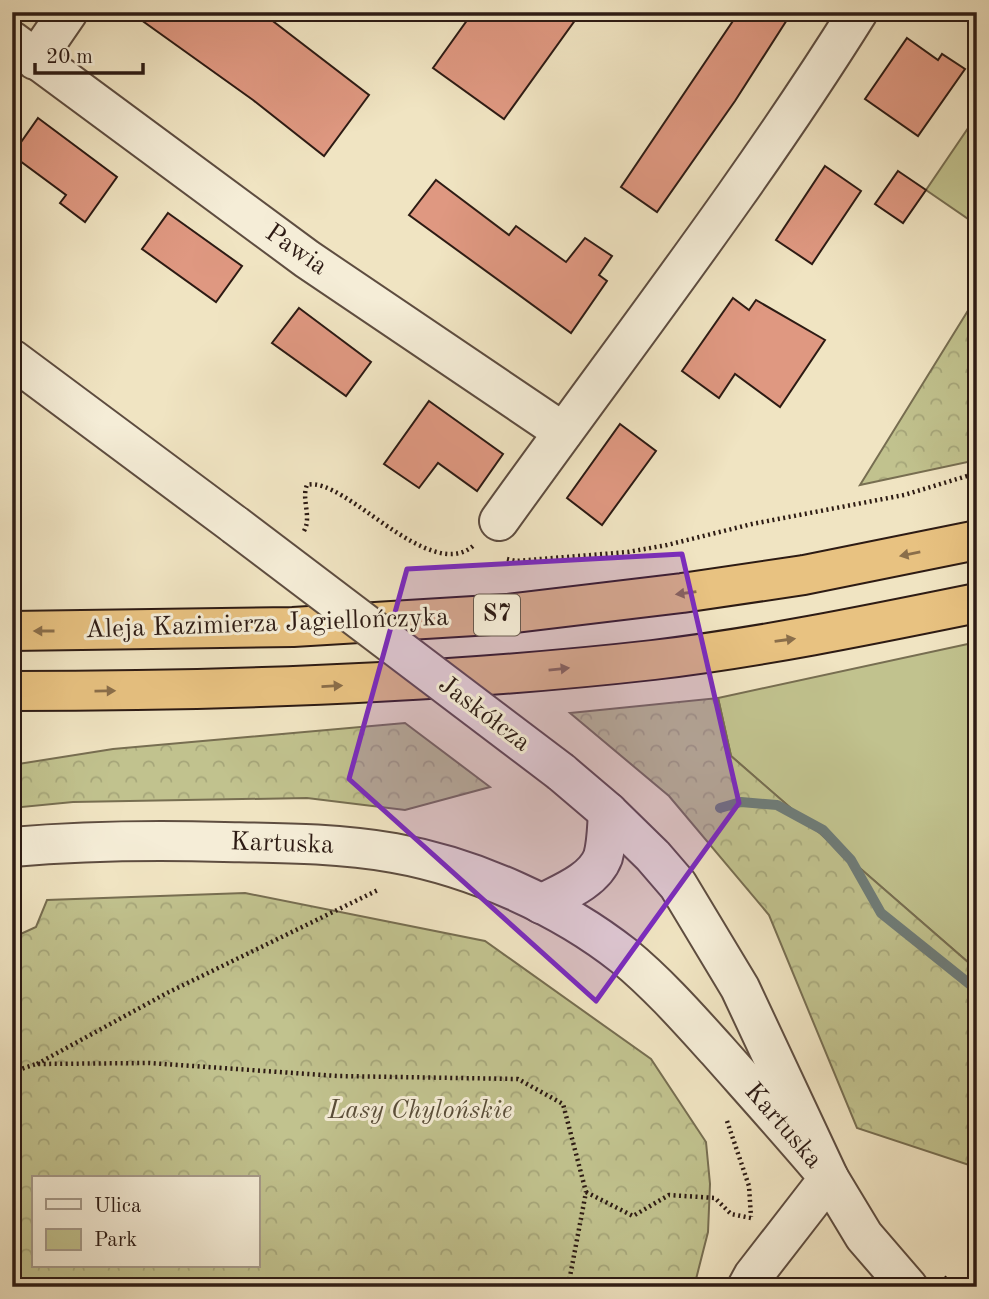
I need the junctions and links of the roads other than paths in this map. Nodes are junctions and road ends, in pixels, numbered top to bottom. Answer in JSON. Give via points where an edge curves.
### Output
{"nodes":[{"id":1,"x":68,"y":12,"type":"edge"},
{"id":2,"x":858,"y":12,"type":"edge"},
{"id":3,"x":24,"y":51,"type":"edge"},
{"id":4,"x":12,"y":359,"type":"edge"},
{"id":5,"x":563,"y":432,"type":"junction"},
{"id":6,"x":977,"y":540,"type":"edge"},
{"id":7,"x":495,"y":544,"type":"road end"},
{"id":8,"x":977,"y":603,"type":"edge"},
{"id":9,"x":12,"y":631,"type":"edge"},
{"id":10,"x":12,"y":691,"type":"edge"},
{"id":11,"x":608,"y":812,"type":"junction"},
{"id":12,"x":12,"y":847,"type":"edge"},
{"id":13,"x":541,"y":904,"type":"junction"},
{"id":14,"x":829,"y":1178,"type":"junction"},
{"id":15,"x":747,"y":1287,"type":"edge"},
{"id":16,"x":908,"y":1287,"type":"edge"}],
"edges":[{"from":1,"to":3,"type":"street","name":"Pawia"},
{"from":2,"to":5,"type":"street","via":[[745,181]]},
{"from":3,"to":5,"type":"street","name":"Pawia","via":[[307,259]]},
{"from":4,"to":11,"type":"street","name":"Jaskółcza","bridge":true,"via":[[235,524]]},
{"from":5,"to":7,"type":"street"},
{"from":6,"to":9,"type":"highway","name":"Aleja Kazimierza Jagiellończyka","number":"S7","one_way":true,"via":[[804,575],[508,614],[293,627]]},
{"from":10,"to":8,"type":"highway","number":"S7","one_way":true,"via":[[327,687],[516,674],[826,634]]},
{"from":11,"to":13,"type":"street","via":[[603,857],[595,870]]},
{"from":11,"to":14,"type":"street","name":"Jaskółcza","via":[[678,885],[707,930],[740,988]]},
{"from":12,"to":13,"type":"street","name":"Kartuska","via":[[182,841],[347,847],[451,866]]},
{"from":13,"to":14,"type":"street","name":"Kartuska","via":[[625,957],[666,996]]},
{"from":14,"to":15,"type":"street"},
{"from":14,"to":16,"type":"street","name":"Kartuska","via":[[864,1236]]}]}
